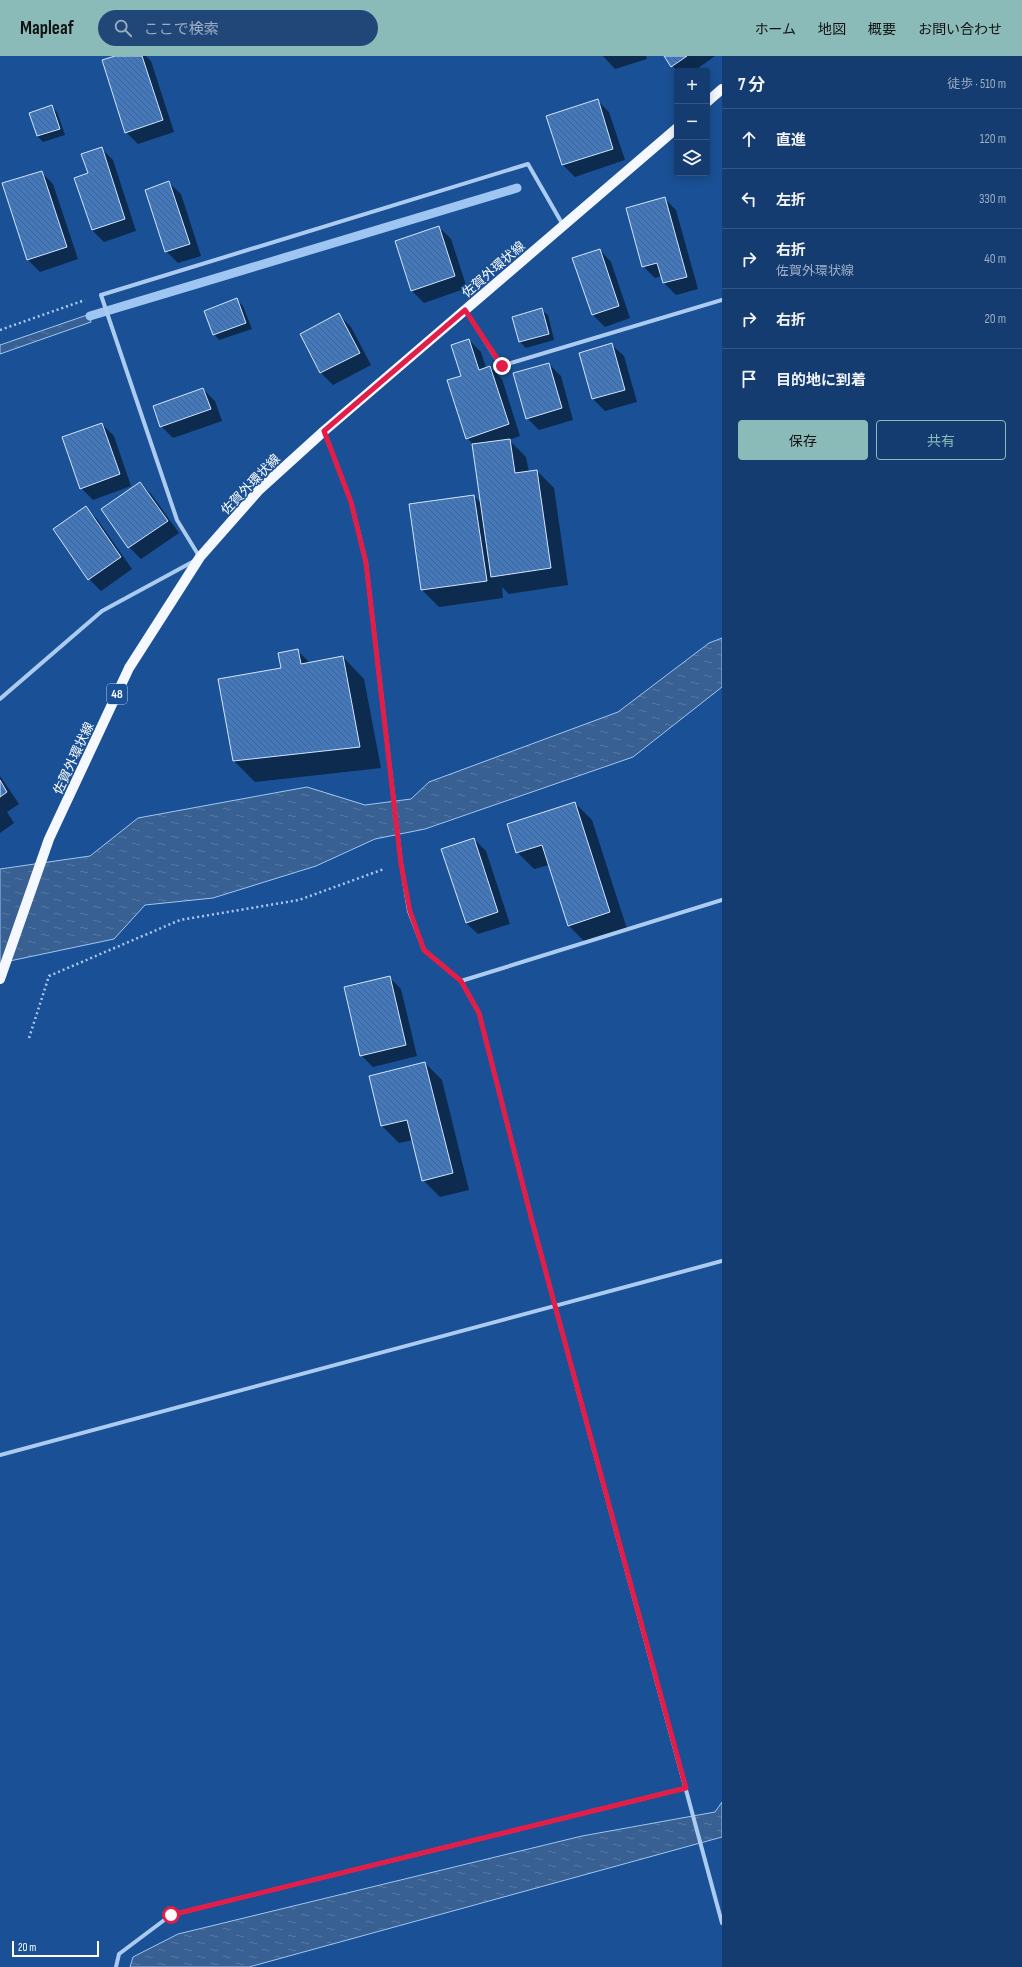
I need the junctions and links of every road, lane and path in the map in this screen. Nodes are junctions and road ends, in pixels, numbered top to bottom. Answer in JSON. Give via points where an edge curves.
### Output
{"nodes":[{"id":1,"x":722,"y":89,"type":"edge"},
{"id":2,"x":710,"y":99,"type":"edge"},
{"id":3,"x":674,"y":131,"type":"edge"},
{"id":4,"x":563,"y":226,"type":"junction"},
{"id":5,"x":101,"y":294,"type":"junction"},
{"id":6,"x":722,"y":300,"type":"edge"},
{"id":7,"x":465,"y":310,"type":"junction"},
{"id":8,"x":0,"y":330,"type":"edge"},
{"id":9,"x":324,"y":431,"type":"junction"},
{"id":10,"x":200,"y":557,"type":"junction"},
{"id":11,"x":0,"y":699,"type":"edge"},
{"id":12,"x":401,"y":864,"type":"junction"},
{"id":13,"x":722,"y":900,"type":"edge"},
{"id":14,"x":1,"y":977,"type":"edge"},
{"id":15,"x":461,"y":981,"type":"junction"},
{"id":16,"x":29,"y":1038,"type":"dead end"},
{"id":17,"x":722,"y":1261,"type":"edge"},
{"id":18,"x":556,"y":1307,"type":"junction"},
{"id":19,"x":0,"y":1455,"type":"edge"},
{"id":20,"x":686,"y":1788,"type":"junction"},
{"id":21,"x":722,"y":1923,"type":"edge"},
{"id":22,"x":116,"y":1967,"type":"edge"}],
"edges":[{"from":1,"to":2,"type":"main road"},
{"from":3,"to":4,"type":"main road","name":"佐賀外環状線","number":"48"},
{"from":4,"to":5,"type":"street","via":[[528,164]]},
{"from":4,"to":7,"type":"main road","name":"佐賀外環状線","number":"48"},
{"from":5,"to":8,"type":"path"},
{"from":5,"to":10,"type":"street","via":[[177,520]]},
{"from":6,"to":7,"type":"street","via":[[502,366]]},
{"from":7,"to":9,"type":"main road","name":"佐賀外環状線","number":"48"},
{"from":9,"to":10,"type":"main road","name":"佐賀外環状線","number":"48","via":[[259,490]]},
{"from":9,"to":12,"type":"street","via":[[351,502],[366,563]]},
{"from":10,"to":11,"type":"street","via":[[102,611]]},
{"from":10,"to":14,"type":"main road","name":"佐賀外環状線","number":"48","via":[[129,668],[49,838]]},
{"from":12,"to":15,"type":"street","via":[[410,911],[424,950]]},
{"from":12,"to":16,"type":"path","via":[[299,900],[180,920],[49,976]]},
{"from":13,"to":15,"type":"street"},
{"from":15,"to":18,"type":"street","via":[[479,1013]]},
{"from":17,"to":18,"type":"street"},
{"from":18,"to":19,"type":"street"},
{"from":18,"to":20,"type":"street"},
{"from":20,"to":21,"type":"street"},
{"from":20,"to":22,"type":"street","via":[[171,1915],[119,1954]]}]}
